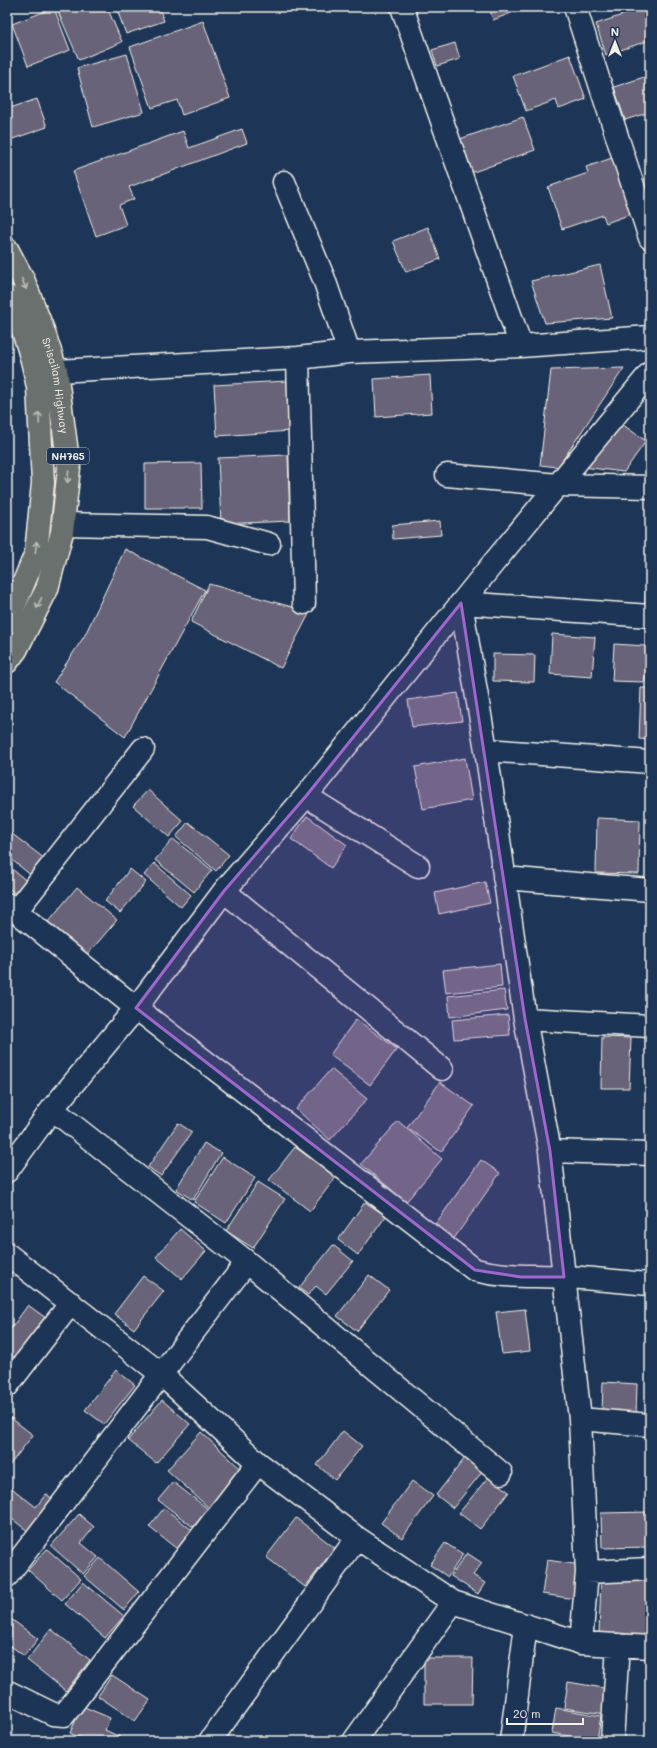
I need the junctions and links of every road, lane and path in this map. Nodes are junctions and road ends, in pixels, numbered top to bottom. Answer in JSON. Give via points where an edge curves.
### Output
{"nodes":[{"id":1,"x":402,"y":7,"type":"edge"},
{"id":2,"x":575,"y":7,"type":"edge"},
{"id":3,"x":284,"y":182,"type":"dead end"},
{"id":4,"x":650,"y":238,"type":"edge"},
{"id":5,"x":7,"y":249,"type":"edge"},
{"id":6,"x":7,"y":296,"type":"edge"},
{"id":7,"x":650,"y":337,"type":"edge"},
{"id":8,"x":521,"y":346,"type":"junction"},
{"id":9,"x":350,"y":352,"type":"junction"},
{"id":10,"x":298,"y":358,"type":"junction"},
{"id":11,"x":56,"y":370,"type":"junction"},
{"id":12,"x":35,"y":372,"type":"junction"},
{"id":13,"x":650,"y":372,"type":"edge"},
{"id":14,"x":447,"y":475,"type":"dead end"},
{"id":15,"x":558,"y":485,"type":"junction"},
{"id":16,"x":650,"y":487,"type":"edge"},
{"id":17,"x":63,"y":524,"type":"junction"},
{"id":18,"x":269,"y":544,"type":"dead end"},
{"id":19,"x":304,"y":603,"type":"dead end"},
{"id":20,"x":461,"y":603,"type":"junction"},
{"id":21,"x":650,"y":616,"type":"edge"},
{"id":22,"x":7,"y":623,"type":"edge"},
{"id":23,"x":7,"y":662,"type":"edge"},
{"id":24,"x":143,"y":749,"type":"dead end"},
{"id":25,"x":486,"y":750,"type":"junction"},
{"id":26,"x":650,"y":762,"type":"edge"},
{"id":27,"x":306,"y":796,"type":"junction"},
{"id":28,"x":418,"y":866,"type":"dead end"},
{"id":29,"x":504,"y":878,"type":"junction"},
{"id":30,"x":650,"y":890,"type":"edge"},
{"id":31,"x":224,"y":891,"type":"junction"},
{"id":32,"x":12,"y":907,"type":"edge"},
{"id":33,"x":136,"y":1008,"type":"junction"},
{"id":34,"x":525,"y":1019,"type":"junction"},
{"id":35,"x":650,"y":1026,"type":"edge"},
{"id":36,"x":442,"y":1069,"type":"dead end"},
{"id":37,"x":52,"y":1109,"type":"junction"},
{"id":38,"x":550,"y":1150,"type":"junction"},
{"id":39,"x":650,"y":1154,"type":"edge"},
{"id":40,"x":7,"y":1171,"type":"edge"},
{"id":41,"x":7,"y":1254,"type":"edge"},
{"id":42,"x":247,"y":1262,"type":"junction"},
{"id":43,"x":564,"y":1277,"type":"junction"},
{"id":44,"x":650,"y":1284,"type":"edge"},
{"id":45,"x":71,"y":1303,"type":"junction"},
{"id":46,"x":161,"y":1374,"type":"junction"},
{"id":47,"x":7,"y":1386,"type":"edge"},
{"id":48,"x":580,"y":1419,"type":"junction"},
{"id":49,"x":650,"y":1425,"type":"edge"},
{"id":50,"x":258,"y":1463,"type":"junction"},
{"id":51,"x":501,"y":1473,"type":"dead end"},
{"id":52,"x":357,"y":1538,"type":"junction"},
{"id":53,"x":650,"y":1569,"type":"edge"},
{"id":54,"x":587,"y":1572,"type":"junction"},
{"id":55,"x":7,"y":1576,"type":"edge"},
{"id":56,"x":453,"y":1602,"type":"junction"},
{"id":57,"x":526,"y":1625,"type":"junction"},
{"id":58,"x":581,"y":1643,"type":"junction"},
{"id":59,"x":618,"y":1645,"type":"junction"},
{"id":60,"x":650,"y":1647,"type":"edge"},
{"id":61,"x":7,"y":1696,"type":"edge"},
{"id":62,"x":210,"y":1741,"type":"edge"},
{"id":63,"x":354,"y":1741,"type":"edge"},
{"id":64,"x":511,"y":1741,"type":"edge"},
{"id":65,"x":612,"y":1741,"type":"edge"}],
"edges":[{"from":1,"to":8,"type":"street"},
{"from":2,"to":4,"type":"street"},
{"from":3,"to":9,"type":"street","via":[[324,279]]},
{"from":5,"to":11,"type":"highway","name":"Srisailam Highway","number":"NH765","one_way":true,"via":[[26,286]]},
{"from":6,"to":12,"type":"highway","name":"Srisailam Highway","number":"NH765","via":[[31,354]]},
{"from":7,"to":8,"type":"street"},
{"from":8,"to":9,"type":"street"},
{"from":9,"to":10,"type":"street"},
{"from":10,"to":11,"type":"street"},
{"from":10,"to":19,"type":"street"},
{"from":11,"to":12,"type":"street"},
{"from":11,"to":17,"type":"highway","name":"Srisailam Highway","number":"NH765","one_way":true,"via":[[69,468]]},
{"from":22,"to":12,"type":"highway","name":"Srisailam Highway","number":"NH765","one_way":true,"via":[[36,553],[43,483]]},
{"from":13,"to":15,"type":"street"},
{"from":14,"to":15,"type":"street"},
{"from":15,"to":16,"type":"street"},
{"from":15,"to":20,"type":"street"},
{"from":17,"to":18,"type":"street","via":[[207,527]]},
{"from":17,"to":23,"type":"highway","name":"Srisailam Highway","number":"NH765","one_way":true,"via":[[46,589],[16,650]]},
{"from":20,"to":21,"type":"street"},
{"from":20,"to":25,"type":"street"},
{"from":20,"to":27,"type":"street"},
{"from":24,"to":32,"type":"street"},
{"from":25,"to":26,"type":"street"},
{"from":25,"to":29,"type":"street"},
{"from":27,"to":28,"type":"street"},
{"from":27,"to":31,"type":"street"},
{"from":29,"to":30,"type":"street"},
{"from":29,"to":34,"type":"street"},
{"from":31,"to":33,"type":"street"},
{"from":31,"to":36,"type":"street"},
{"from":32,"to":33,"type":"street"},
{"from":33,"to":37,"type":"street"},
{"from":33,"to":43,"type":"street","via":[[475,1270],[521,1277]]},
{"from":34,"to":35,"type":"street"},
{"from":34,"to":38,"type":"street"},
{"from":37,"to":40,"type":"street"},
{"from":37,"to":42,"type":"street"},
{"from":38,"to":39,"type":"street"},
{"from":38,"to":43,"type":"street"},
{"from":41,"to":45,"type":"street"},
{"from":42,"to":46,"type":"street"},
{"from":42,"to":51,"type":"street"},
{"from":43,"to":44,"type":"street"},
{"from":43,"to":48,"type":"street"},
{"from":45,"to":46,"type":"street"},
{"from":45,"to":47,"type":"street"},
{"from":46,"to":50,"type":"street"},
{"from":46,"to":55,"type":"street"},
{"from":48,"to":49,"type":"street"},
{"from":48,"to":54,"type":"street"},
{"from":50,"to":52,"type":"street"},
{"from":50,"to":61,"type":"street","via":[[64,1715],[53,1714],[10,1693]]},
{"from":52,"to":56,"type":"street"},
{"from":52,"to":62,"type":"street"},
{"from":53,"to":54,"type":"street"},
{"from":54,"to":58,"type":"street"},
{"from":56,"to":57,"type":"street"},
{"from":56,"to":63,"type":"street"},
{"from":57,"to":58,"type":"street"},
{"from":57,"to":64,"type":"street"},
{"from":58,"to":59,"type":"street"},
{"from":59,"to":60,"type":"street"},
{"from":59,"to":65,"type":"street"}]}
